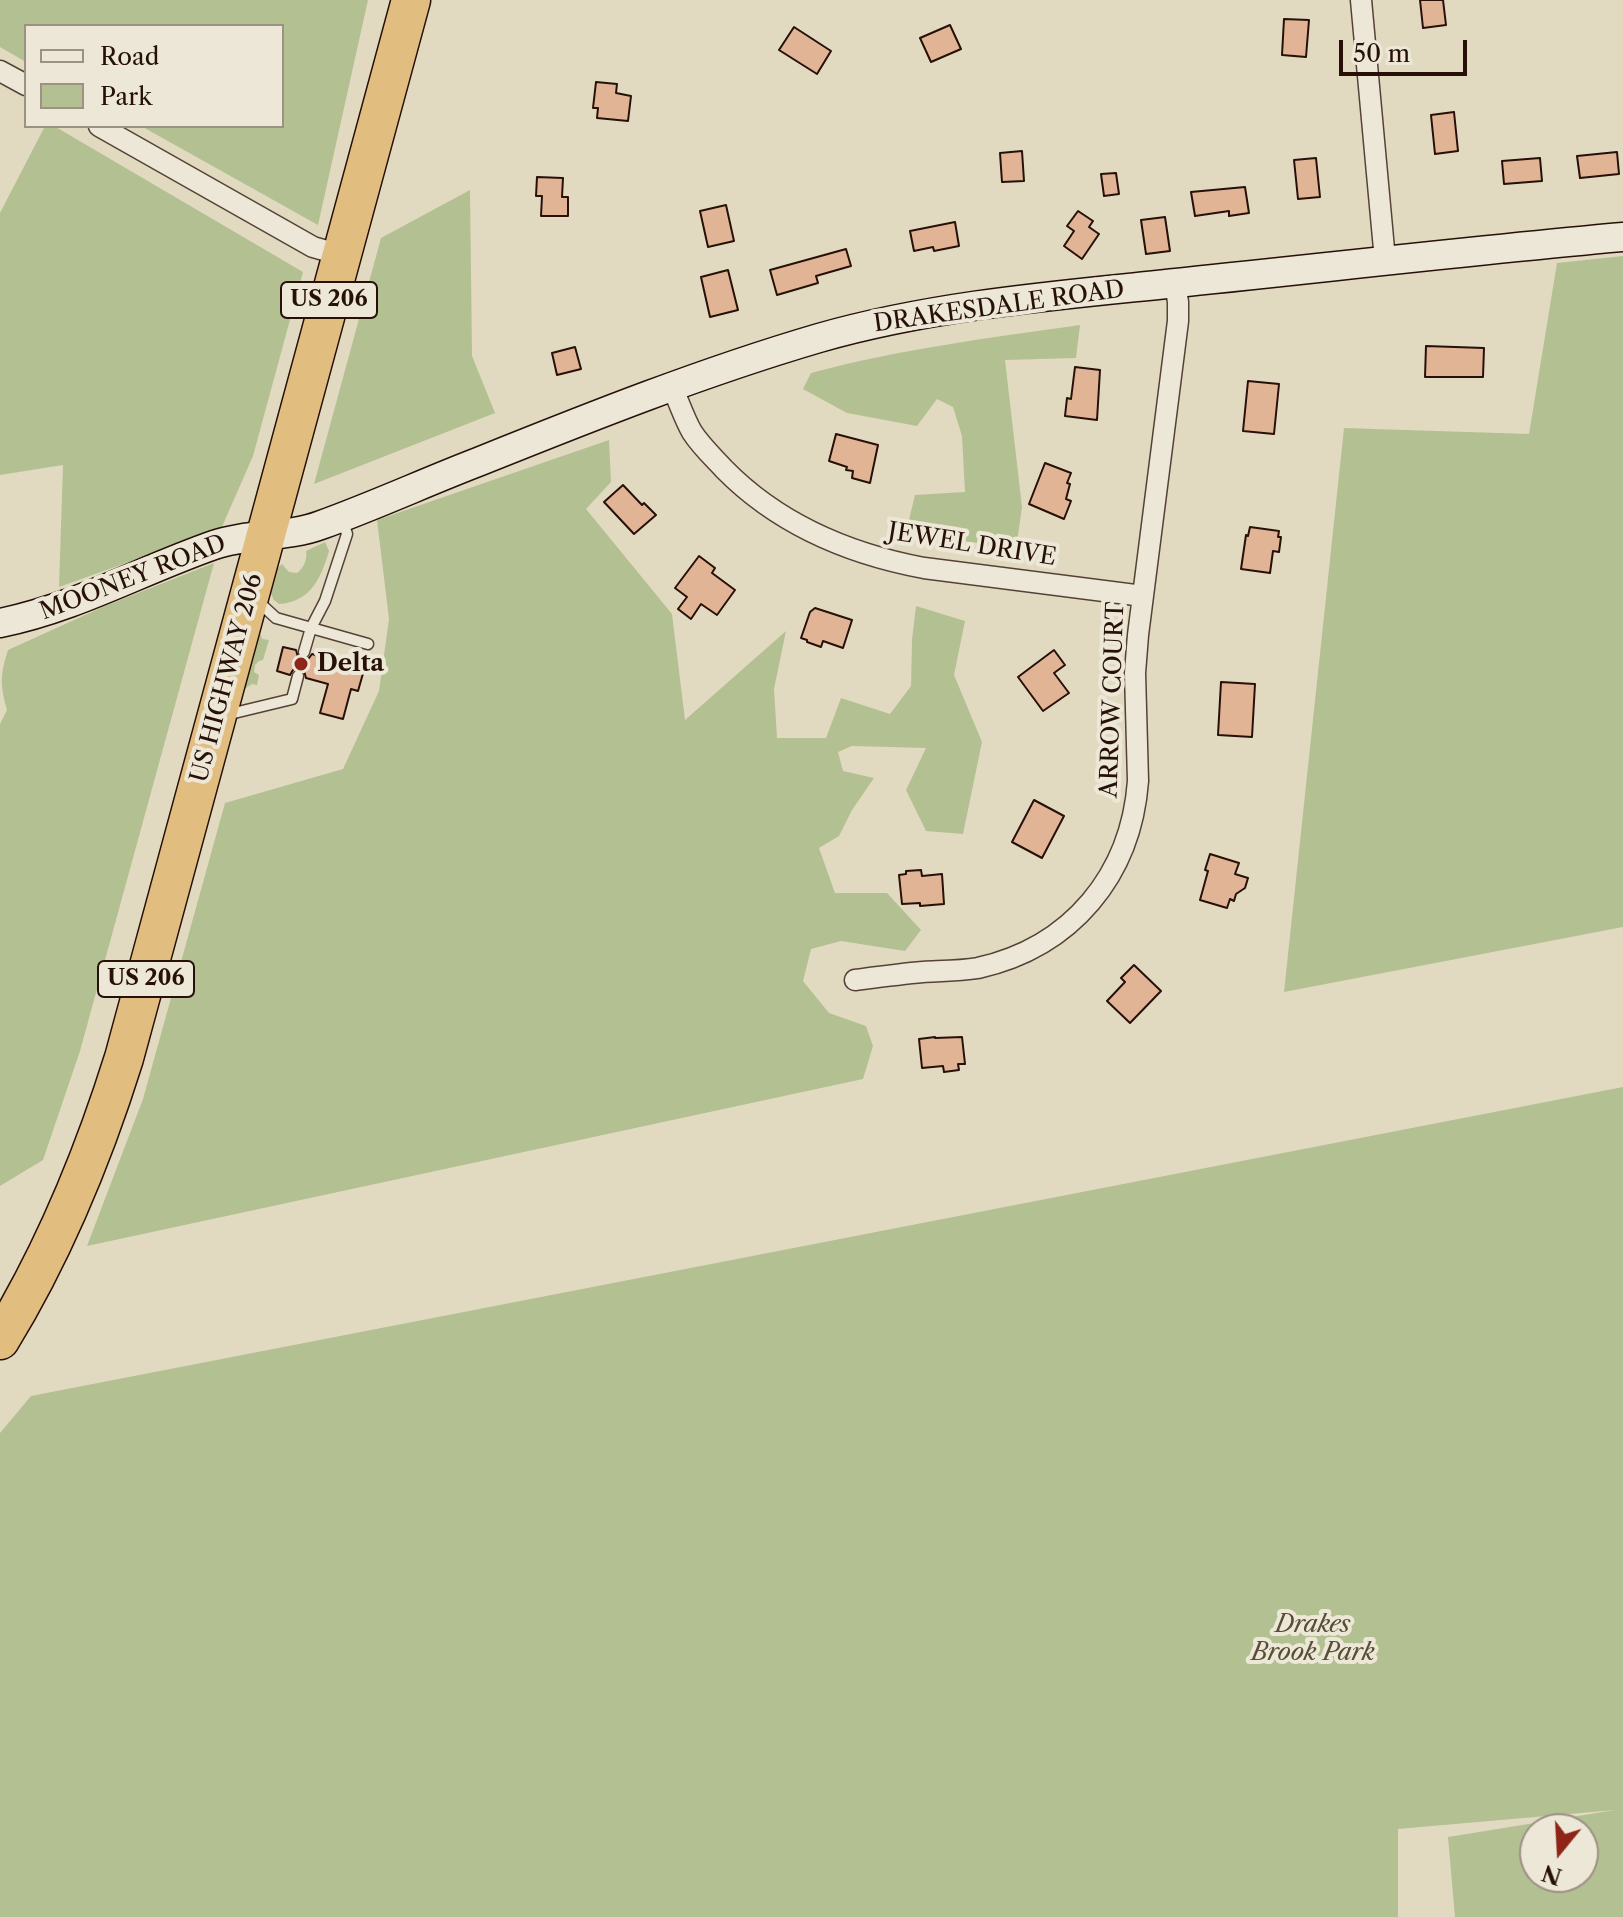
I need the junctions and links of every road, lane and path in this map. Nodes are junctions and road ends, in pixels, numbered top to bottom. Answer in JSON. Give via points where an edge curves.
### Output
{"nodes":[{"id":1,"x":411,"y":0,"type":"edge"},
{"id":2,"x":1361,"y":0,"type":"edge"},
{"id":3,"x":0,"y":71,"type":"edge"},
{"id":4,"x":24,"y":84,"type":"edge"},
{"id":5,"x":103,"y":128,"type":"edge"},
{"id":6,"x":1623,"y":237,"type":"edge"},
{"id":7,"x":341,"y":255,"type":"junction"},
{"id":8,"x":1385,"y":260,"type":"junction"},
{"id":9,"x":1175,"y":283,"type":"junction"},
{"id":10,"x":672,"y":387,"type":"junction"},
{"id":11,"x":341,"y":517,"type":"junction"},
{"id":12,"x":266,"y":535,"type":"junction"},
{"id":13,"x":1143,"y":596,"type":"junction"},
{"id":14,"x":248,"y":601,"type":"junction"},
{"id":15,"x":0,"y":623,"type":"edge"},
{"id":16,"x":311,"y":628,"type":"junction"},
{"id":17,"x":368,"y":644,"type":"dead end"},
{"id":18,"x":304,"y":652,"type":"dead end"},
{"id":19,"x":298,"y":676,"type":"dead end"},
{"id":20,"x":219,"y":709,"type":"junction"},
{"id":21,"x":855,"y":980,"type":"dead end"},
{"id":22,"x":0,"y":1340,"type":"edge"}],
"edges":[{"from":1,"to":7,"type":"highway","name":"US HIGHWAY 206","number":"US 206"},
{"from":2,"to":8,"type":"street"},
{"from":3,"to":4,"type":"street"},
{"from":5,"to":7,"type":"street","via":[[313,247]]},
{"from":6,"to":8,"type":"main road","name":"DRAKESDALE ROAD"},
{"from":7,"to":12,"type":"highway","name":"US HIGHWAY 206","number":"US 206"},
{"from":8,"to":9,"type":"main road","name":"DRAKESDALE ROAD"},
{"from":9,"to":10,"type":"main road","name":"DRAKESDALE ROAD","via":[[902,318],[816,339]]},
{"from":9,"to":13,"type":"street","name":"ARROW COURT","via":[[1178,321]]},
{"from":10,"to":11,"type":"main road","name":"DRAKESDALE ROAD"},
{"from":10,"to":13,"type":"street","name":"JEWEL DRIVE","via":[[693,433],[735,480],[781,515],[839,545],[924,568]]},
{"from":11,"to":12,"type":"main road","name":"DRAKESDALE ROAD","via":[[309,529]]},
{"from":11,"to":16,"type":"lane","via":[[347,534]]},
{"from":12,"to":14,"type":"highway","name":"US HIGHWAY 206","number":"US 206"},
{"from":12,"to":15,"type":"main road","name":"MOONEY ROAD","via":[[213,545],[64,606]]},
{"from":13,"to":21,"type":"street","name":"ARROW COURT","via":[[1135,673],[1136,798],[1122,853],[1094,898],[1059,932],[1007,959],[975,968]]},
{"from":14,"to":16,"type":"lane","via":[[276,618]]},
{"from":14,"to":20,"type":"highway","name":"US HIGHWAY 206","number":"US 206"},
{"from":16,"to":17,"type":"lane"},
{"from":16,"to":18,"type":"lane"},
{"from":19,"to":20,"type":"lane","via":[[292,699],[234,713]]},
{"from":20,"to":22,"type":"highway","name":"US HIGHWAY 206","number":"US 206","via":[[113,1093],[64,1219]]}]}
